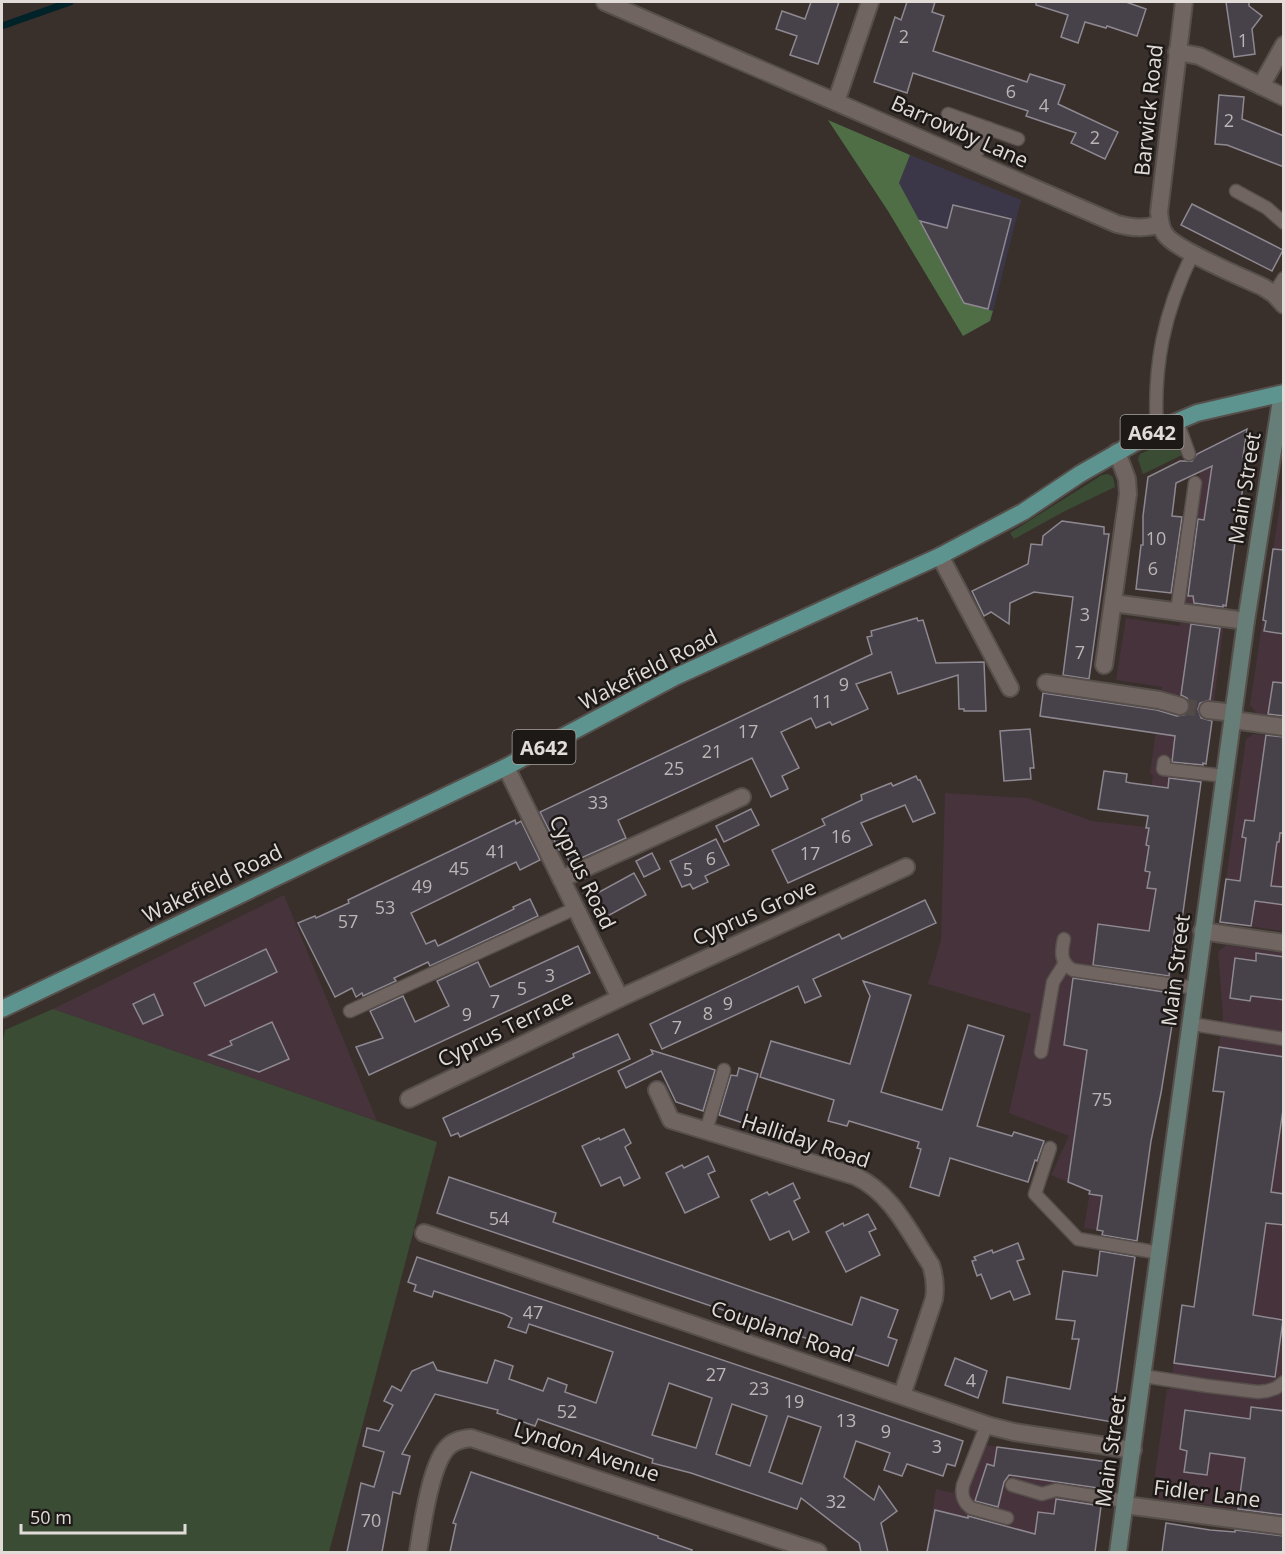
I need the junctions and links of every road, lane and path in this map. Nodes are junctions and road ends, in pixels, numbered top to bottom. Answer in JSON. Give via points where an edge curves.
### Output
{"nodes":[{"id":1,"x":605,"y":2,"type":"edge"},
{"id":2,"x":870,"y":2,"type":"edge"},
{"id":3,"x":1184,"y":2,"type":"edge"},
{"id":4,"x":1284,"y":45,"type":"edge"},
{"id":5,"x":1177,"y":52,"type":"junction"},
{"id":6,"x":1261,"y":86,"type":"junction"},
{"id":7,"x":1284,"y":97,"type":"edge"},
{"id":8,"x":836,"y":102,"type":"junction"},
{"id":9,"x":948,"y":114,"type":"dead end"},
{"id":10,"x":988,"y":128,"type":"junction"},
{"id":11,"x":1018,"y":139,"type":"dead end"},
{"id":12,"x":973,"y":161,"type":"junction"},
{"id":13,"x":1236,"y":191,"type":"dead end"},
{"id":14,"x":1284,"y":223,"type":"edge"},
{"id":15,"x":1160,"y":224,"type":"junction"},
{"id":16,"x":1193,"y":253,"type":"junction"},
{"id":17,"x":1284,"y":278,"type":"edge"},
{"id":18,"x":1279,"y":300,"type":"edge"},
{"id":19,"x":1283,"y":392,"type":"edge"},
{"id":20,"x":1177,"y":421,"type":"junction"},
{"id":21,"x":1156,"y":430,"type":"junction"},
{"id":22,"x":1117,"y":452,"type":"junction"},
{"id":23,"x":1189,"y":454,"type":"dead end"},
{"id":24,"x":1195,"y":483,"type":"dead end"},
{"id":25,"x":939,"y":556,"type":"junction"},
{"id":26,"x":1113,"y":603,"type":"junction"},
{"id":27,"x":1177,"y":611,"type":"junction"},
{"id":28,"x":1246,"y":621,"type":"junction"},
{"id":29,"x":1104,"y":665,"type":"dead end"},
{"id":30,"x":1046,"y":683,"type":"dead end"},
{"id":31,"x":1010,"y":688,"type":"dead end"},
{"id":32,"x":1180,"y":706,"type":"tunnel mouth"},
{"id":33,"x":1208,"y":710,"type":"tunnel mouth"},
{"id":34,"x":1233,"y":717,"type":"junction"},
{"id":35,"x":1284,"y":727,"type":"edge"},
{"id":36,"x":1164,"y":762,"type":"dead end"},
{"id":37,"x":506,"y":767,"type":"junction"},
{"id":38,"x":1225,"y":776,"type":"junction"},
{"id":39,"x":742,"y":797,"type":"dead end"},
{"id":40,"x":906,"y":867,"type":"dead end"},
{"id":41,"x":561,"y":879,"type":"junction"},
{"id":42,"x":576,"y":908,"type":"junction"},
{"id":43,"x":1202,"y":931,"type":"junction"},
{"id":44,"x":1064,"y":939,"type":"dead end"},
{"id":45,"x":1284,"y":943,"type":"edge"},
{"id":46,"x":1065,"y":963,"type":"junction"},
{"id":47,"x":1195,"y":988,"type":"junction"},
{"id":48,"x":620,"y":998,"type":"junction"},
{"id":49,"x":2,"y":1009,"type":"edge"},
{"id":50,"x":350,"y":1011,"type":"dead end"},
{"id":51,"x":1192,"y":1024,"type":"junction"},
{"id":52,"x":1284,"y":1039,"type":"edge"},
{"id":53,"x":1041,"y":1052,"type":"dead end"},
{"id":54,"x":724,"y":1070,"type":"dead end"},
{"id":55,"x":657,"y":1089,"type":"dead end"},
{"id":56,"x":409,"y":1098,"type":"dead end"},
{"id":57,"x":706,"y":1131,"type":"junction"},
{"id":58,"x":1050,"y":1148,"type":"dead end"},
{"id":59,"x":424,"y":1233,"type":"dead end"},
{"id":60,"x":1160,"y":1253,"type":"junction"},
{"id":61,"x":1143,"y":1376,"type":"junction"},
{"id":62,"x":1284,"y":1382,"type":"edge"},
{"id":63,"x":902,"y":1395,"type":"junction"},
{"id":64,"x":987,"y":1425,"type":"junction"},
{"id":65,"x":1133,"y":1450,"type":"junction"},
{"id":66,"x":1012,"y":1485,"type":"dead end"},
{"id":67,"x":1125,"y":1503,"type":"junction"},
{"id":68,"x":1007,"y":1518,"type":"dead end"},
{"id":69,"x":1284,"y":1526,"type":"edge"},
{"id":70,"x":418,"y":1552,"type":"edge"},
{"id":71,"x":818,"y":1552,"type":"edge"},
{"id":72,"x":1118,"y":1552,"type":"edge"}],
"edges":[{"from":1,"to":8,"type":"street","name":"Barrowby Lane"},
{"from":2,"to":8,"type":"street"},
{"from":3,"to":5,"type":"street","name":"Barwick Road"},
{"from":4,"to":6,"type":"street"},
{"from":5,"to":6,"type":"street","via":[[1199,56]]},
{"from":5,"to":15,"type":"street","name":"Barwick Road"},
{"from":6,"to":7,"type":"street"},
{"from":8,"to":12,"type":"street","name":"Barrowby Lane"},
{"from":9,"to":10,"type":"lane"},
{"from":10,"to":11,"type":"lane"},
{"from":10,"to":12,"type":"lane"},
{"from":12,"to":15,"type":"street","name":"Barrowby Lane","via":[[1117,224],[1147,228]]},
{"from":13,"to":14,"type":"lane","via":[[1267,208]]},
{"from":15,"to":16,"type":"street","via":[[1172,242]]},
{"from":16,"to":18,"type":"street"},
{"from":16,"to":21,"type":"lane","via":[[1173,300],[1160,350]]},
{"from":17,"to":18,"type":"lane"},
{"from":19,"to":20,"type":"main road","name":"Wakefield Road","number":"A642"},
{"from":19,"to":28,"type":"main road","name":"Main Street"},
{"from":20,"to":21,"type":"main road","name":"Wakefield Road","number":"A642"},
{"from":20,"to":23,"type":"lane"},
{"from":21,"to":22,"type":"main road","name":"Wakefield Road","number":"A642"},
{"from":22,"to":25,"type":"main road","name":"Wakefield Road","number":"A642","via":[[1023,512]]},
{"from":22,"to":26,"type":"street","via":[[1128,494]]},
{"from":24,"to":27,"type":"lane"},
{"from":25,"to":31,"type":"street"},
{"from":25,"to":37,"type":"main road","name":"Wakefield Road","number":"A642","via":[[675,677]]},
{"from":26,"to":27,"type":"street"},
{"from":26,"to":29,"type":"street"},
{"from":27,"to":28,"type":"street"},
{"from":28,"to":34,"type":"main road","name":"Main Street"},
{"from":30,"to":32,"type":"street"},
{"from":33,"to":34,"type":"street"},
{"from":34,"to":35,"type":"street"},
{"from":34,"to":38,"type":"main road","name":"Main Street"},
{"from":36,"to":38,"type":"lane","via":[[1163,769]]},
{"from":37,"to":41,"type":"street","name":"Cyprus Road"},
{"from":37,"to":49,"type":"main road","name":"Wakefield Road","number":"A642"},
{"from":38,"to":43,"type":"main road","name":"Main Street"},
{"from":39,"to":41,"type":"street"},
{"from":40,"to":48,"type":"street","name":"Cyprus Grove"},
{"from":41,"to":42,"type":"street","name":"Cyprus Road"},
{"from":42,"to":48,"type":"street","name":"Cyprus Road"},
{"from":42,"to":50,"type":"lane"},
{"from":43,"to":45,"type":"street"},
{"from":43,"to":47,"type":"main road","name":"Main Street"},
{"from":44,"to":46,"type":"lane"},
{"from":46,"to":47,"type":"lane","via":[[1078,971]]},
{"from":46,"to":53,"type":"lane","via":[[1053,982]]},
{"from":47,"to":51,"type":"main road","name":"Main Street"},
{"from":48,"to":56,"type":"street","name":"Cyprus Terrace"},
{"from":51,"to":52,"type":"lane"},
{"from":51,"to":60,"type":"main road","name":"Main Street"},
{"from":54,"to":57,"type":"lane"},
{"from":55,"to":57,"type":"street","name":"Halliday Road","via":[[670,1120]]},
{"from":57,"to":63,"type":"street","name":"Halliday Road","via":[[855,1176],[888,1200],[931,1265],[936,1287]]},
{"from":58,"to":60,"type":"lane","via":[[1035,1194],[1078,1239]]},
{"from":59,"to":63,"type":"street","name":"Coupland Road"},
{"from":60,"to":61,"type":"main road","name":"Main Street"},
{"from":61,"to":62,"type":"lane","via":[[1258,1392]]},
{"from":61,"to":65,"type":"main road","name":"Main Street"},
{"from":63,"to":64,"type":"street","name":"Coupland Road"},
{"from":64,"to":65,"type":"street","name":"Coupland Road"},
{"from":64,"to":68,"type":"lane","via":[[962,1496],[971,1508]]},
{"from":65,"to":67,"type":"main road","name":"Main Street"},
{"from":66,"to":67,"type":"lane","via":[[1042,1494],[1056,1490]]},
{"from":67,"to":69,"type":"street","name":"Fidler Lane"},
{"from":67,"to":72,"type":"main road","name":"Main Street"},
{"from":70,"to":71,"type":"street","name":"Lyndon Avenue","via":[[440,1458],[452,1443],[471,1438]]}]}
